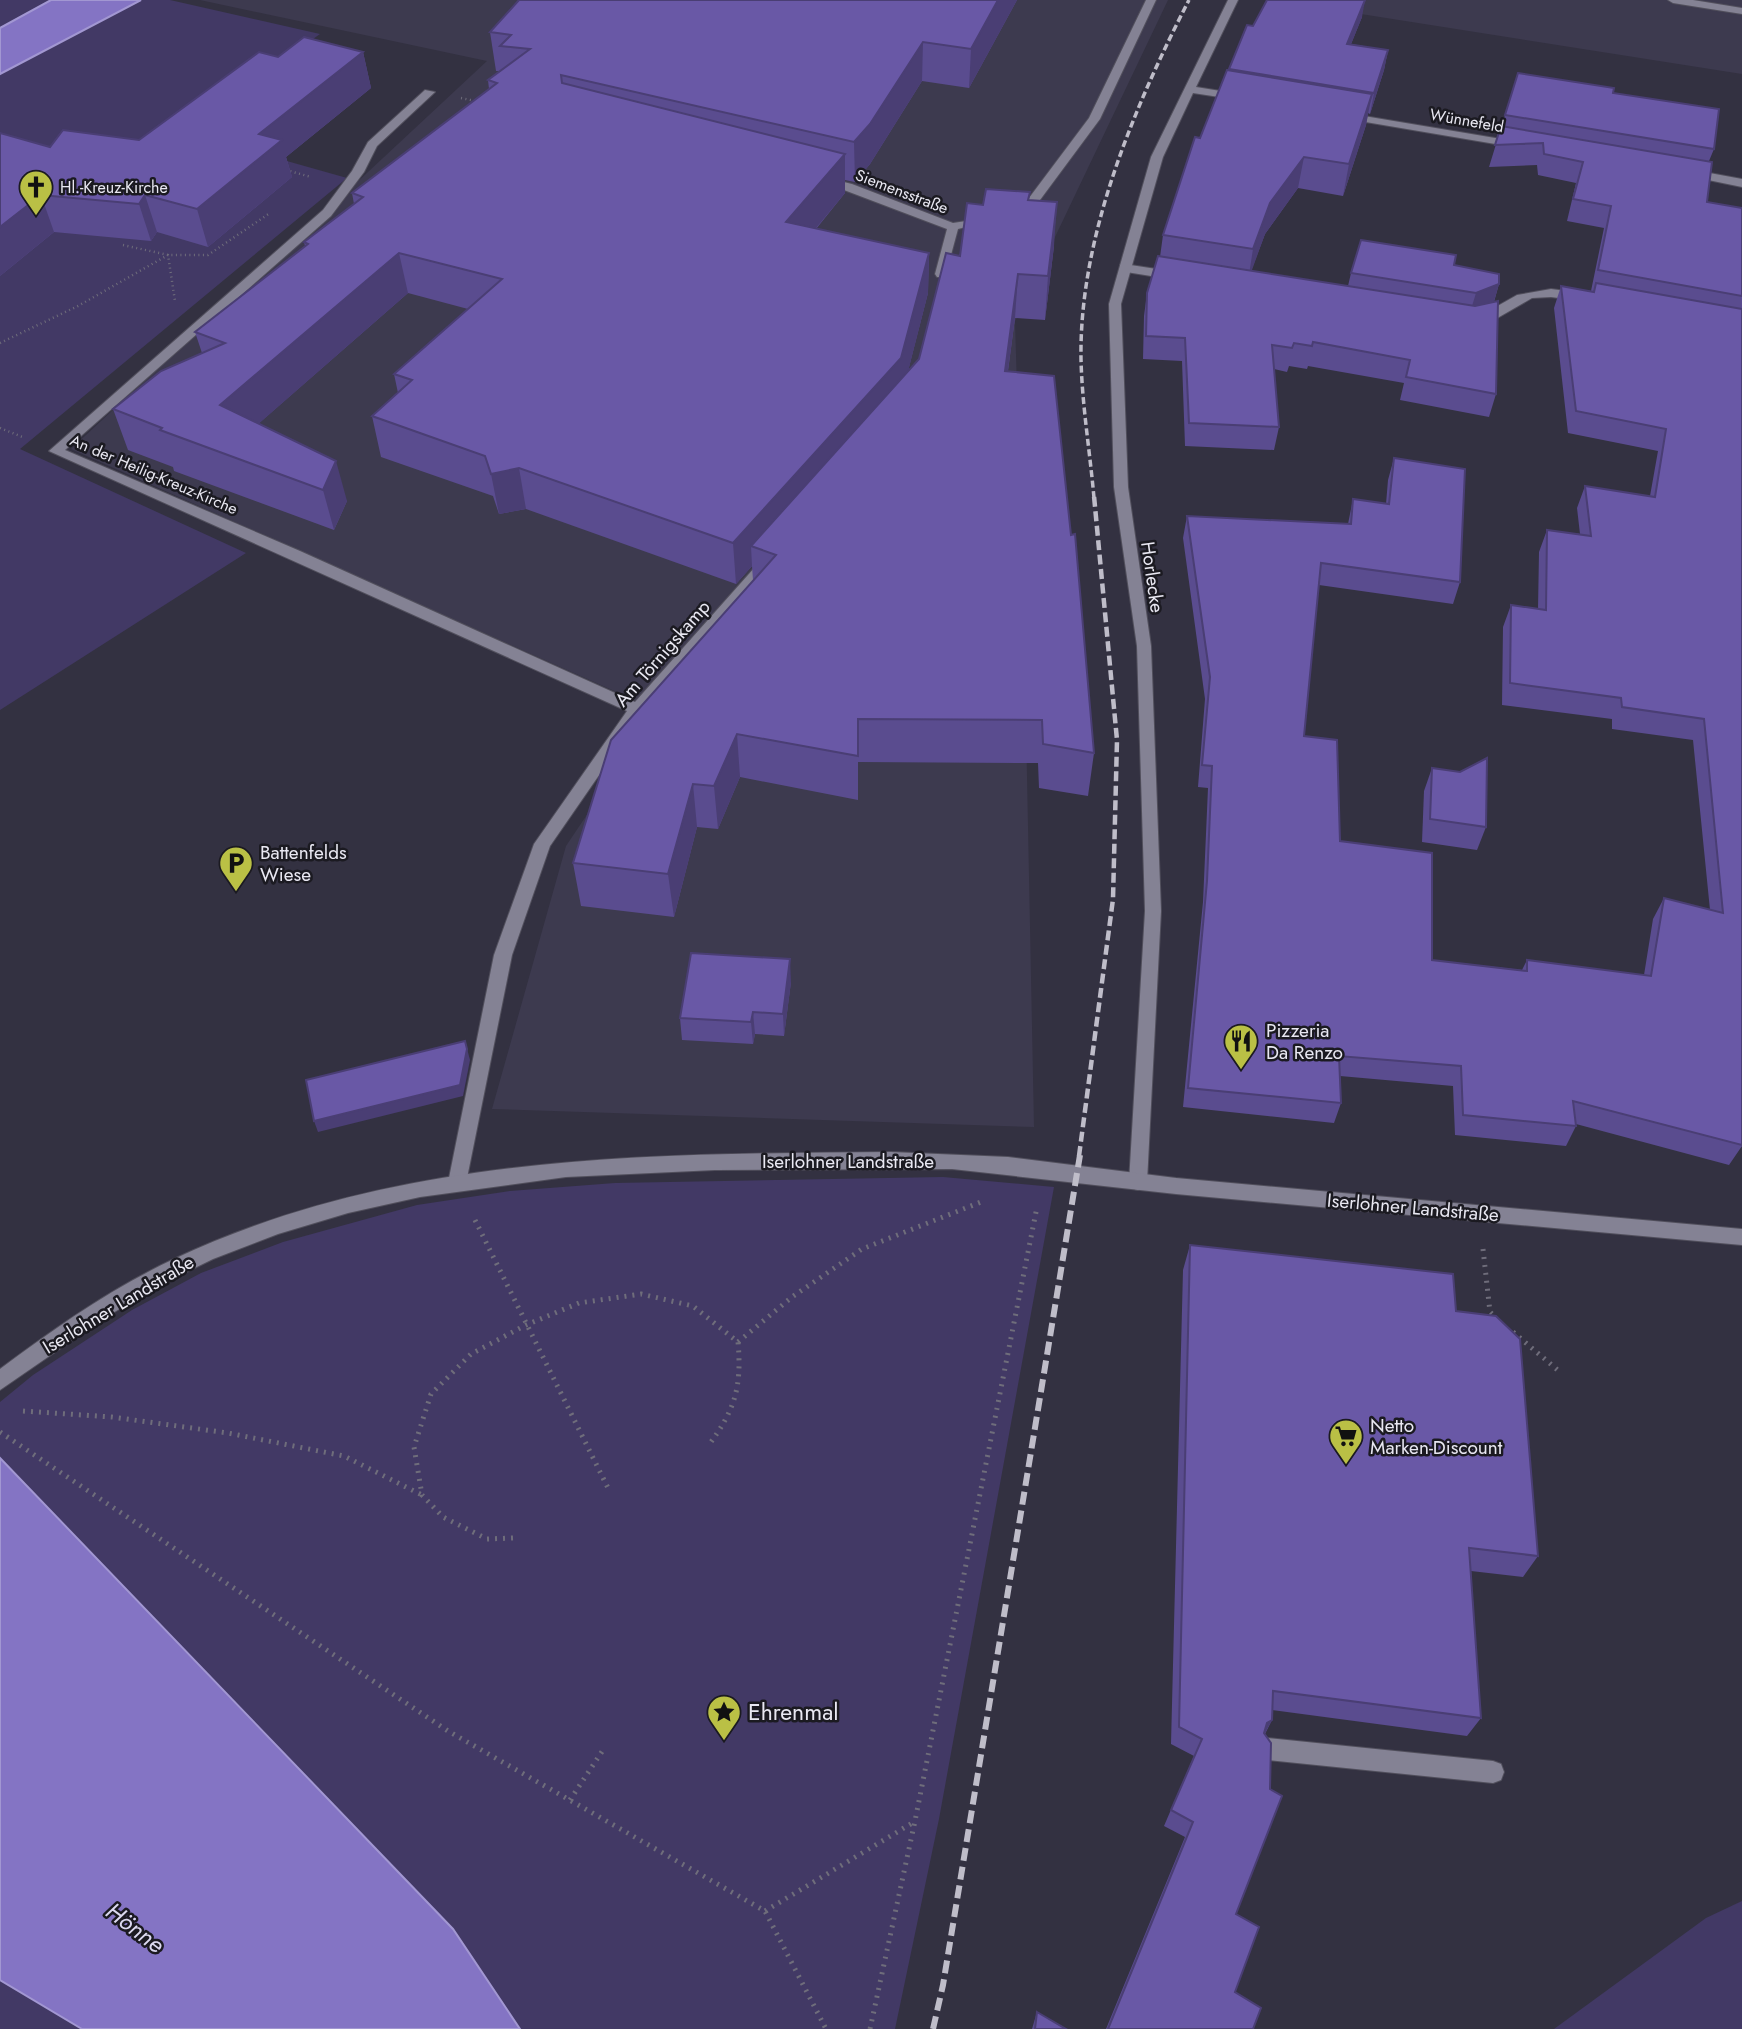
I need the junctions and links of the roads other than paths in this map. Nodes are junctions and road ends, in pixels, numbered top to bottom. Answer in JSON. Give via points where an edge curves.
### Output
{"nodes":[{"id":1,"x":1151,"y":0,"type":"edge"},
{"id":2,"x":1233,"y":0,"type":"edge"},
{"id":3,"x":1673,"y":0,"type":"edge"},
{"id":4,"x":1742,"y":11,"type":"edge"},
{"id":5,"x":1188,"y":89,"type":"junction"},
{"id":6,"x":429,"y":92,"type":"road end"},
{"id":7,"x":1255,"y":100,"type":"edge"},
{"id":8,"x":1336,"y":114,"type":"edge"},
{"id":9,"x":1526,"y":146,"type":"edge"},
{"id":10,"x":1674,"y":171,"type":"edge"},
{"id":11,"x":808,"y":177,"type":"edge"},
{"id":12,"x":1742,"y":183,"type":"edge"},
{"id":13,"x":999,"y":212,"type":"edge"},
{"id":14,"x":976,"y":220,"type":"edge"},
{"id":15,"x":953,"y":227,"type":"junction"},
{"id":16,"x":1125,"y":268,"type":"junction"},
{"id":17,"x":1193,"y":279,"type":"edge"},
{"id":18,"x":936,"y":294,"type":"edge"},
{"id":19,"x":1595,"y":300,"type":"edge"},
{"id":20,"x":1469,"y":323,"type":"edge"},
{"id":21,"x":782,"y":545,"type":"edge"},
{"id":22,"x":637,"y":709,"type":"junction"},
{"id":23,"x":1138,"y":1182,"type":"junction"},
{"id":24,"x":457,"y":1183,"type":"junction"},
{"id":25,"x":1742,"y":1237,"type":"edge"},
{"id":26,"x":0,"y":1381,"type":"edge"},
{"id":27,"x":1268,"y":1749,"type":"edge"},
{"id":28,"x":1493,"y":1772,"type":"dead end"}],
"edges":[{"from":1,"to":13,"type":"street","via":[[1094,119],[1034,201]]},
{"from":2,"to":5,"type":"street","name":"Horlecke"},
{"from":3,"to":4,"type":"street"},
{"from":5,"to":7,"type":"street"},
{"from":5,"to":16,"type":"street","name":"Horlecke","via":[[1157,157]]},
{"from":6,"to":22,"type":"street","name":"An der Heilig-Kreuz-Kirche","via":[[372,144],[358,172],[327,213],[56,451]]},
{"from":8,"to":9,"type":"street","name":"Wünnefeld"},
{"from":10,"to":12,"type":"street"},
{"from":11,"to":15,"type":"street","name":"Siemensstraße","via":[[848,187]]},
{"from":14,"to":15,"type":"street","name":"Siemensstraße"},
{"from":15,"to":18,"type":"street"},
{"from":16,"to":17,"type":"street"},
{"from":16,"to":23,"type":"street","name":"Horlecke","via":[[1115,304],[1121,487],[1144,646],[1153,911]]},
{"from":19,"to":20,"type":"street","via":[[1555,292],[1530,295],[1490,318]]},
{"from":21,"to":22,"type":"street","name":"Am Törnigskamp"},
{"from":22,"to":24,"type":"street","name":"Am Törnigskamp","via":[[542,844],[503,955]]},
{"from":23,"to":24,"type":"street","name":"Iserlohner Landstraße","via":[[954,1161],[632,1163]]},
{"from":23,"to":25,"type":"street","name":"Iserlohner Landstraße"},
{"from":24,"to":26,"type":"street","name":"Iserlohner Landstraße","via":[[378,1196],[294,1220],[204,1254],[49,1343]]},
{"from":27,"to":28,"type":"street"}]}
